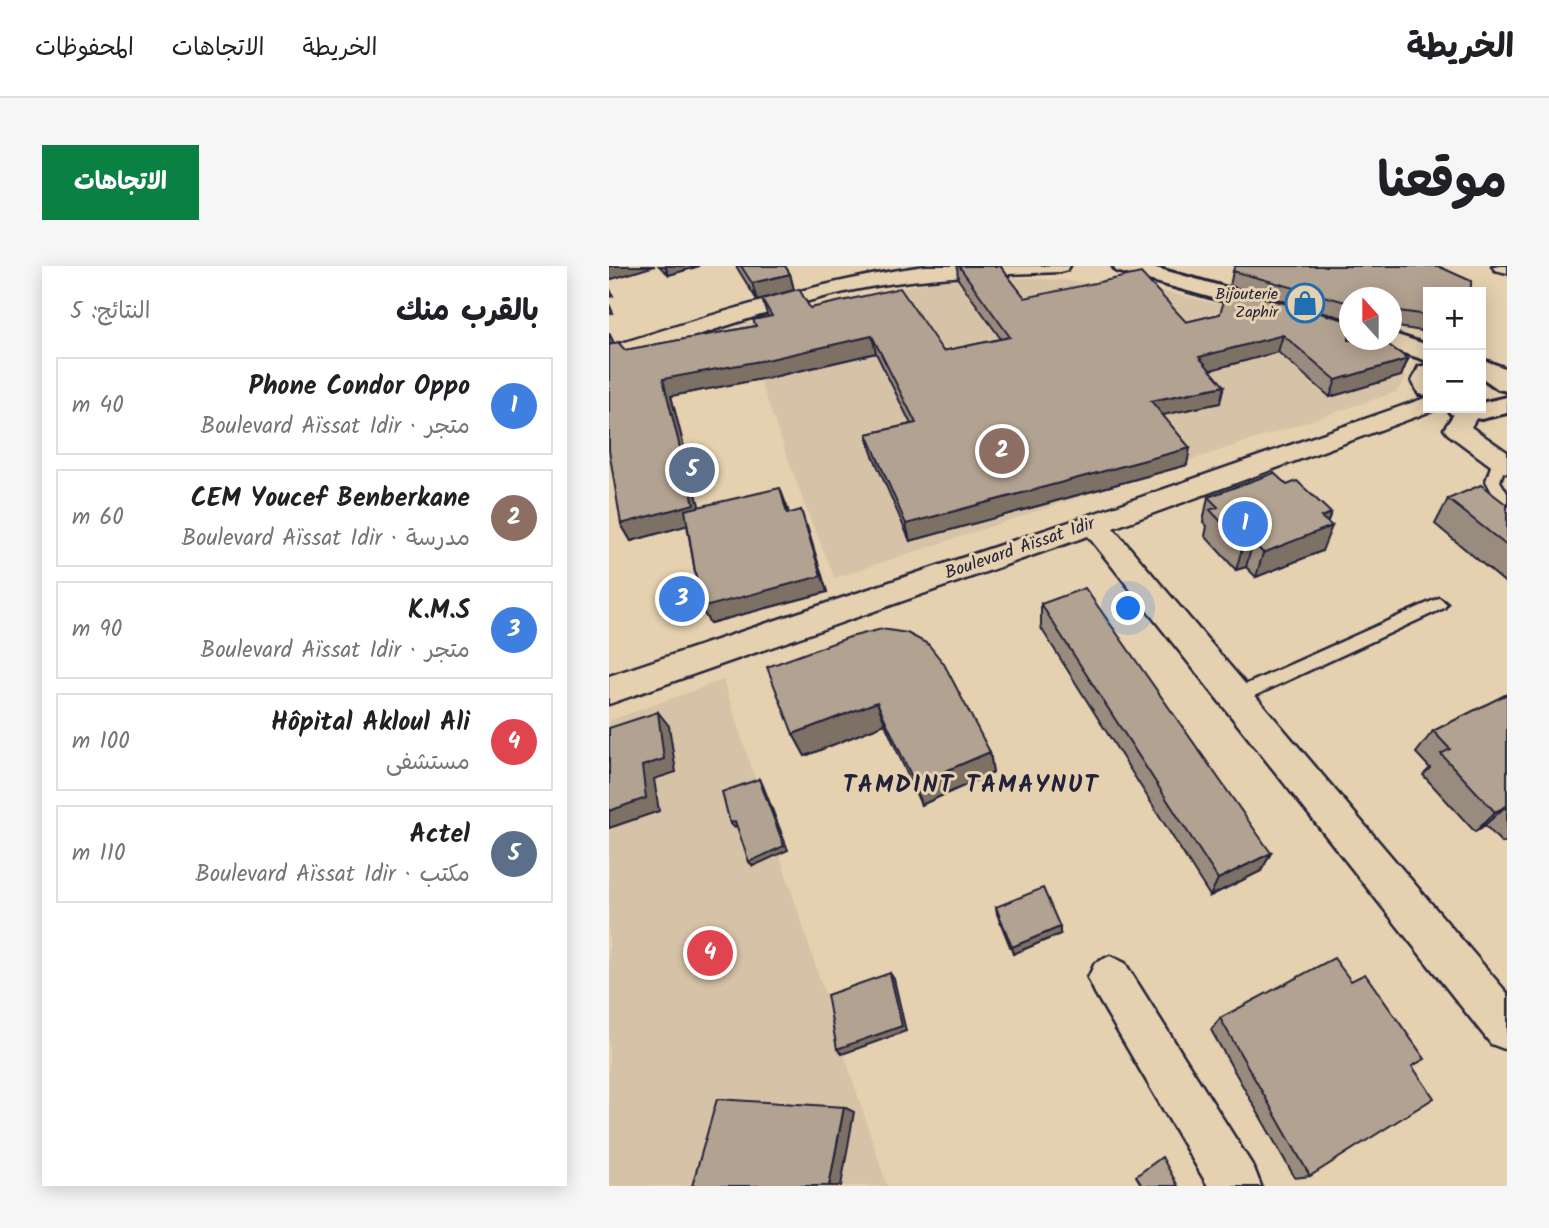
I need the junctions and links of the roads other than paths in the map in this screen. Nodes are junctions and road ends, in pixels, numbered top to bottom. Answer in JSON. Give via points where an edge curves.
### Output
{"nodes":[{"id":1,"x":1060,"y":266,"type":"edge"},
{"id":2,"x":1124,"y":266,"type":"edge"},
{"id":3,"x":1501,"y":266,"type":"edge"},
{"id":4,"x":1507,"y":267,"type":"edge"},
{"id":5,"x":1339,"y":326,"type":"edge"},
{"id":6,"x":1402,"y":344,"type":"edge"},
{"id":7,"x":1423,"y":350,"type":"edge"},
{"id":8,"x":609,"y":354,"type":"edge"},
{"id":9,"x":1486,"y":370,"type":"edge"},
{"id":10,"x":1507,"y":383,"type":"edge"},
{"id":11,"x":1507,"y":405,"type":"edge"},
{"id":12,"x":1423,"y":406,"type":"edge"},
{"id":13,"x":1486,"y":410,"type":"edge"},
{"id":14,"x":1463,"y":413,"type":"edge"},
{"id":15,"x":1503,"y":463,"type":"edge"},
{"id":16,"x":1507,"y":500,"type":"edge"},
{"id":17,"x":1094,"y":524,"type":"junction"},
{"id":18,"x":1439,"y":604,"type":"dead end"},
{"id":19,"x":609,"y":690,"type":"edge"},
{"id":20,"x":1235,"y":697,"type":"junction"},
{"id":21,"x":1110,"y":978,"type":"dead end"},
{"id":22,"x":1507,"y":1028,"type":"edge"},
{"id":23,"x":1236,"y":1186,"type":"edge"}],
"edges":[{"from":1,"to":8,"type":"street","via":[[933,271],[856,284],[800,296]]},
{"from":2,"to":5,"type":"street"},
{"from":3,"to":4,"type":"street"},
{"from":6,"to":7,"type":"street"},
{"from":9,"to":10,"type":"street"},
{"from":11,"to":13,"type":"street"},
{"from":12,"to":17,"type":"street","name":"Boulevard Aïssat Idir"},
{"from":14,"to":15,"type":"street","via":[[1457,429]]},
{"from":15,"to":16,"type":"lane","via":[[1493,481]]},
{"from":17,"to":19,"type":"street","name":"Boulevard Aïssat Idir"},
{"from":17,"to":20,"type":"street"},
{"from":18,"to":20,"type":"lane"},
{"from":20,"to":22,"type":"street"},
{"from":21,"to":23,"type":"street"}]}
